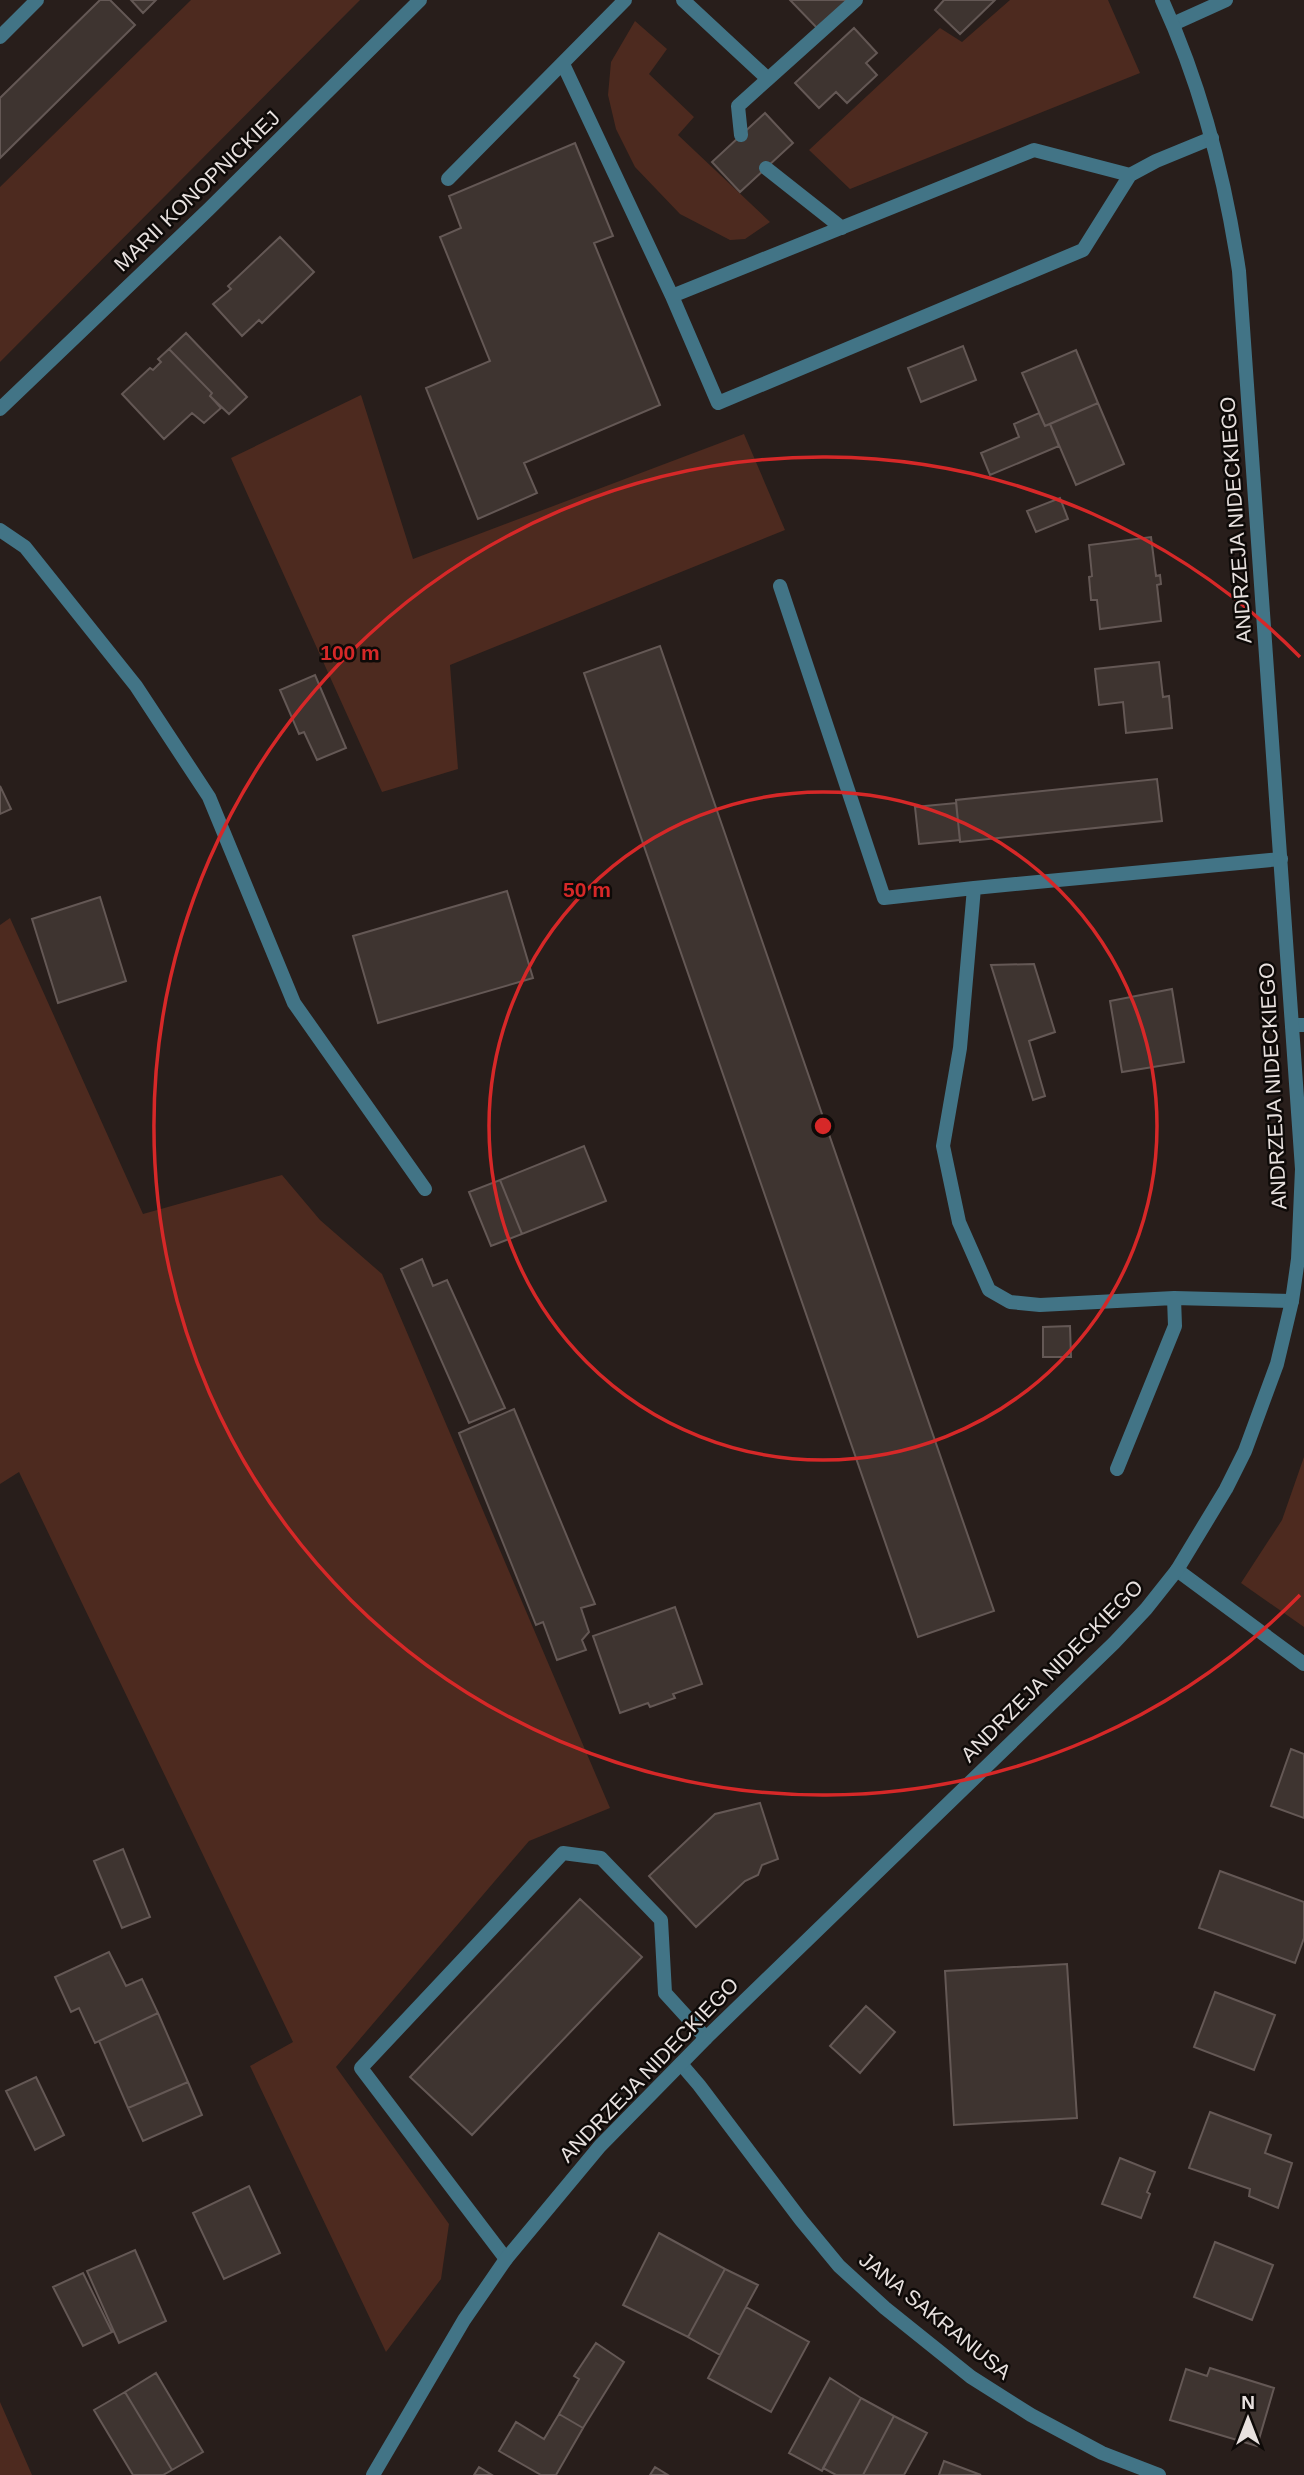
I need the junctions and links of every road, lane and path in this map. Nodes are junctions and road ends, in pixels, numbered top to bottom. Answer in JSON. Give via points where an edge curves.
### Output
{"nodes":[{"id":1,"x":37,"y":0,"type":"edge"},
{"id":2,"x":421,"y":0,"type":"edge"},
{"id":3,"x":625,"y":0,"type":"edge"},
{"id":4,"x":683,"y":0,"type":"edge"},
{"id":5,"x":856,"y":0,"type":"edge"},
{"id":6,"x":1162,"y":0,"type":"edge"},
{"id":7,"x":1226,"y":0,"type":"edge"},
{"id":8,"x":1173,"y":24,"type":"junction"},
{"id":9,"x":0,"y":37,"type":"edge"},
{"id":10,"x":562,"y":64,"type":"junction"},
{"id":11,"x":768,"y":79,"type":"junction"},
{"id":12,"x":741,"y":135,"type":"dead end"},
{"id":13,"x":1212,"y":138,"type":"junction"},
{"id":14,"x":766,"y":168,"type":"dead end"},
{"id":15,"x":1130,"y":175,"type":"junction"},
{"id":16,"x":447,"y":178,"type":"dead end"},
{"id":17,"x":842,"y":228,"type":"junction"},
{"id":18,"x":672,"y":296,"type":"junction"},
{"id":19,"x":0,"y":409,"type":"edge"},
{"id":20,"x":0,"y":530,"type":"edge"},
{"id":21,"x":780,"y":586,"type":"dead end"},
{"id":22,"x":1281,"y":859,"type":"junction"},
{"id":23,"x":974,"y":888,"type":"junction"},
{"id":24,"x":1298,"y":1025,"type":"edge"},
{"id":25,"x":425,"y":1189,"type":"dead end"},
{"id":26,"x":1174,"y":1298,"type":"junction"},
{"id":27,"x":1292,"y":1301,"type":"junction"},
{"id":28,"x":1117,"y":1469,"type":"dead end"},
{"id":29,"x":1177,"y":1570,"type":"junction"},
{"id":30,"x":1304,"y":1664,"type":"edge"},
{"id":31,"x":706,"y":2038,"type":"junction"},
{"id":32,"x":681,"y":2064,"type":"junction"},
{"id":33,"x":506,"y":2259,"type":"junction"},
{"id":34,"x":373,"y":2475,"type":"edge"},
{"id":35,"x":1158,"y":2475,"type":"edge"}],
"edges":[{"from":1,"to":9,"type":"street"},
{"from":2,"to":19,"type":"street","name":"MARII KONOPNICKIEJ"},
{"from":3,"to":10,"type":"street"},
{"from":4,"to":11,"type":"street"},
{"from":5,"to":11,"type":"street"},
{"from":6,"to":8,"type":"street","name":"ANDRZEJA NIDECKIEGO"},
{"from":7,"to":8,"type":"street"},
{"from":8,"to":13,"type":"street","name":"ANDRZEJA NIDECKIEGO"},
{"from":10,"to":16,"type":"street"},
{"from":10,"to":18,"type":"street"},
{"from":11,"to":12,"type":"street","via":[[738,106]]},
{"from":13,"to":15,"type":"street"},
{"from":13,"to":22,"type":"street","name":"ANDRZEJA NIDECKIEGO","via":[[1239,271]]},
{"from":14,"to":17,"type":"street"},
{"from":15,"to":17,"type":"street","via":[[1034,150]]},
{"from":15,"to":18,"type":"street","via":[[1083,250],[718,403]]},
{"from":17,"to":18,"type":"street"},
{"from":20,"to":25,"type":"street","via":[[25,547],[136,686],[208,797],[294,1003]]},
{"from":21,"to":23,"type":"street","via":[[884,898]]},
{"from":22,"to":23,"type":"street"},
{"from":22,"to":24,"type":"street","name":"ANDRZEJA NIDECKIEGO"},
{"from":23,"to":26,"type":"street","via":[[960,1048],[943,1146],[959,1222],[989,1290],[1010,1302],[1040,1305]]},
{"from":24,"to":27,"type":"street","name":"ANDRZEJA NIDECKIEGO","via":[[1302,1170]]},
{"from":26,"to":27,"type":"street"},
{"from":26,"to":28,"type":"street","via":[[1175,1326]]},
{"from":27,"to":29,"type":"street","name":"ANDRZEJA NIDECKIEGO","via":[[1277,1364],[1245,1451]]},
{"from":29,"to":30,"type":"street"},
{"from":29,"to":31,"type":"street","name":"ANDRZEJA NIDECKIEGO","via":[[1114,1643]]},
{"from":31,"to":32,"type":"street","name":"ANDRZEJA NIDECKIEGO"},
{"from":31,"to":33,"type":"street","via":[[664,1993],[661,1920],[601,1858],[564,1853],[361,2068]]},
{"from":32,"to":33,"type":"street","name":"ANDRZEJA NIDECKIEGO","via":[[600,2146]]},
{"from":32,"to":35,"type":"street","name":"JANA SAKRANUSA","via":[[808,2229],[839,2266],[885,2308],[971,2377],[1031,2415],[1102,2454]]},
{"from":33,"to":34,"type":"street","name":"ANDRZEJA NIDECKIEGO","via":[[464,2320]]}]}
